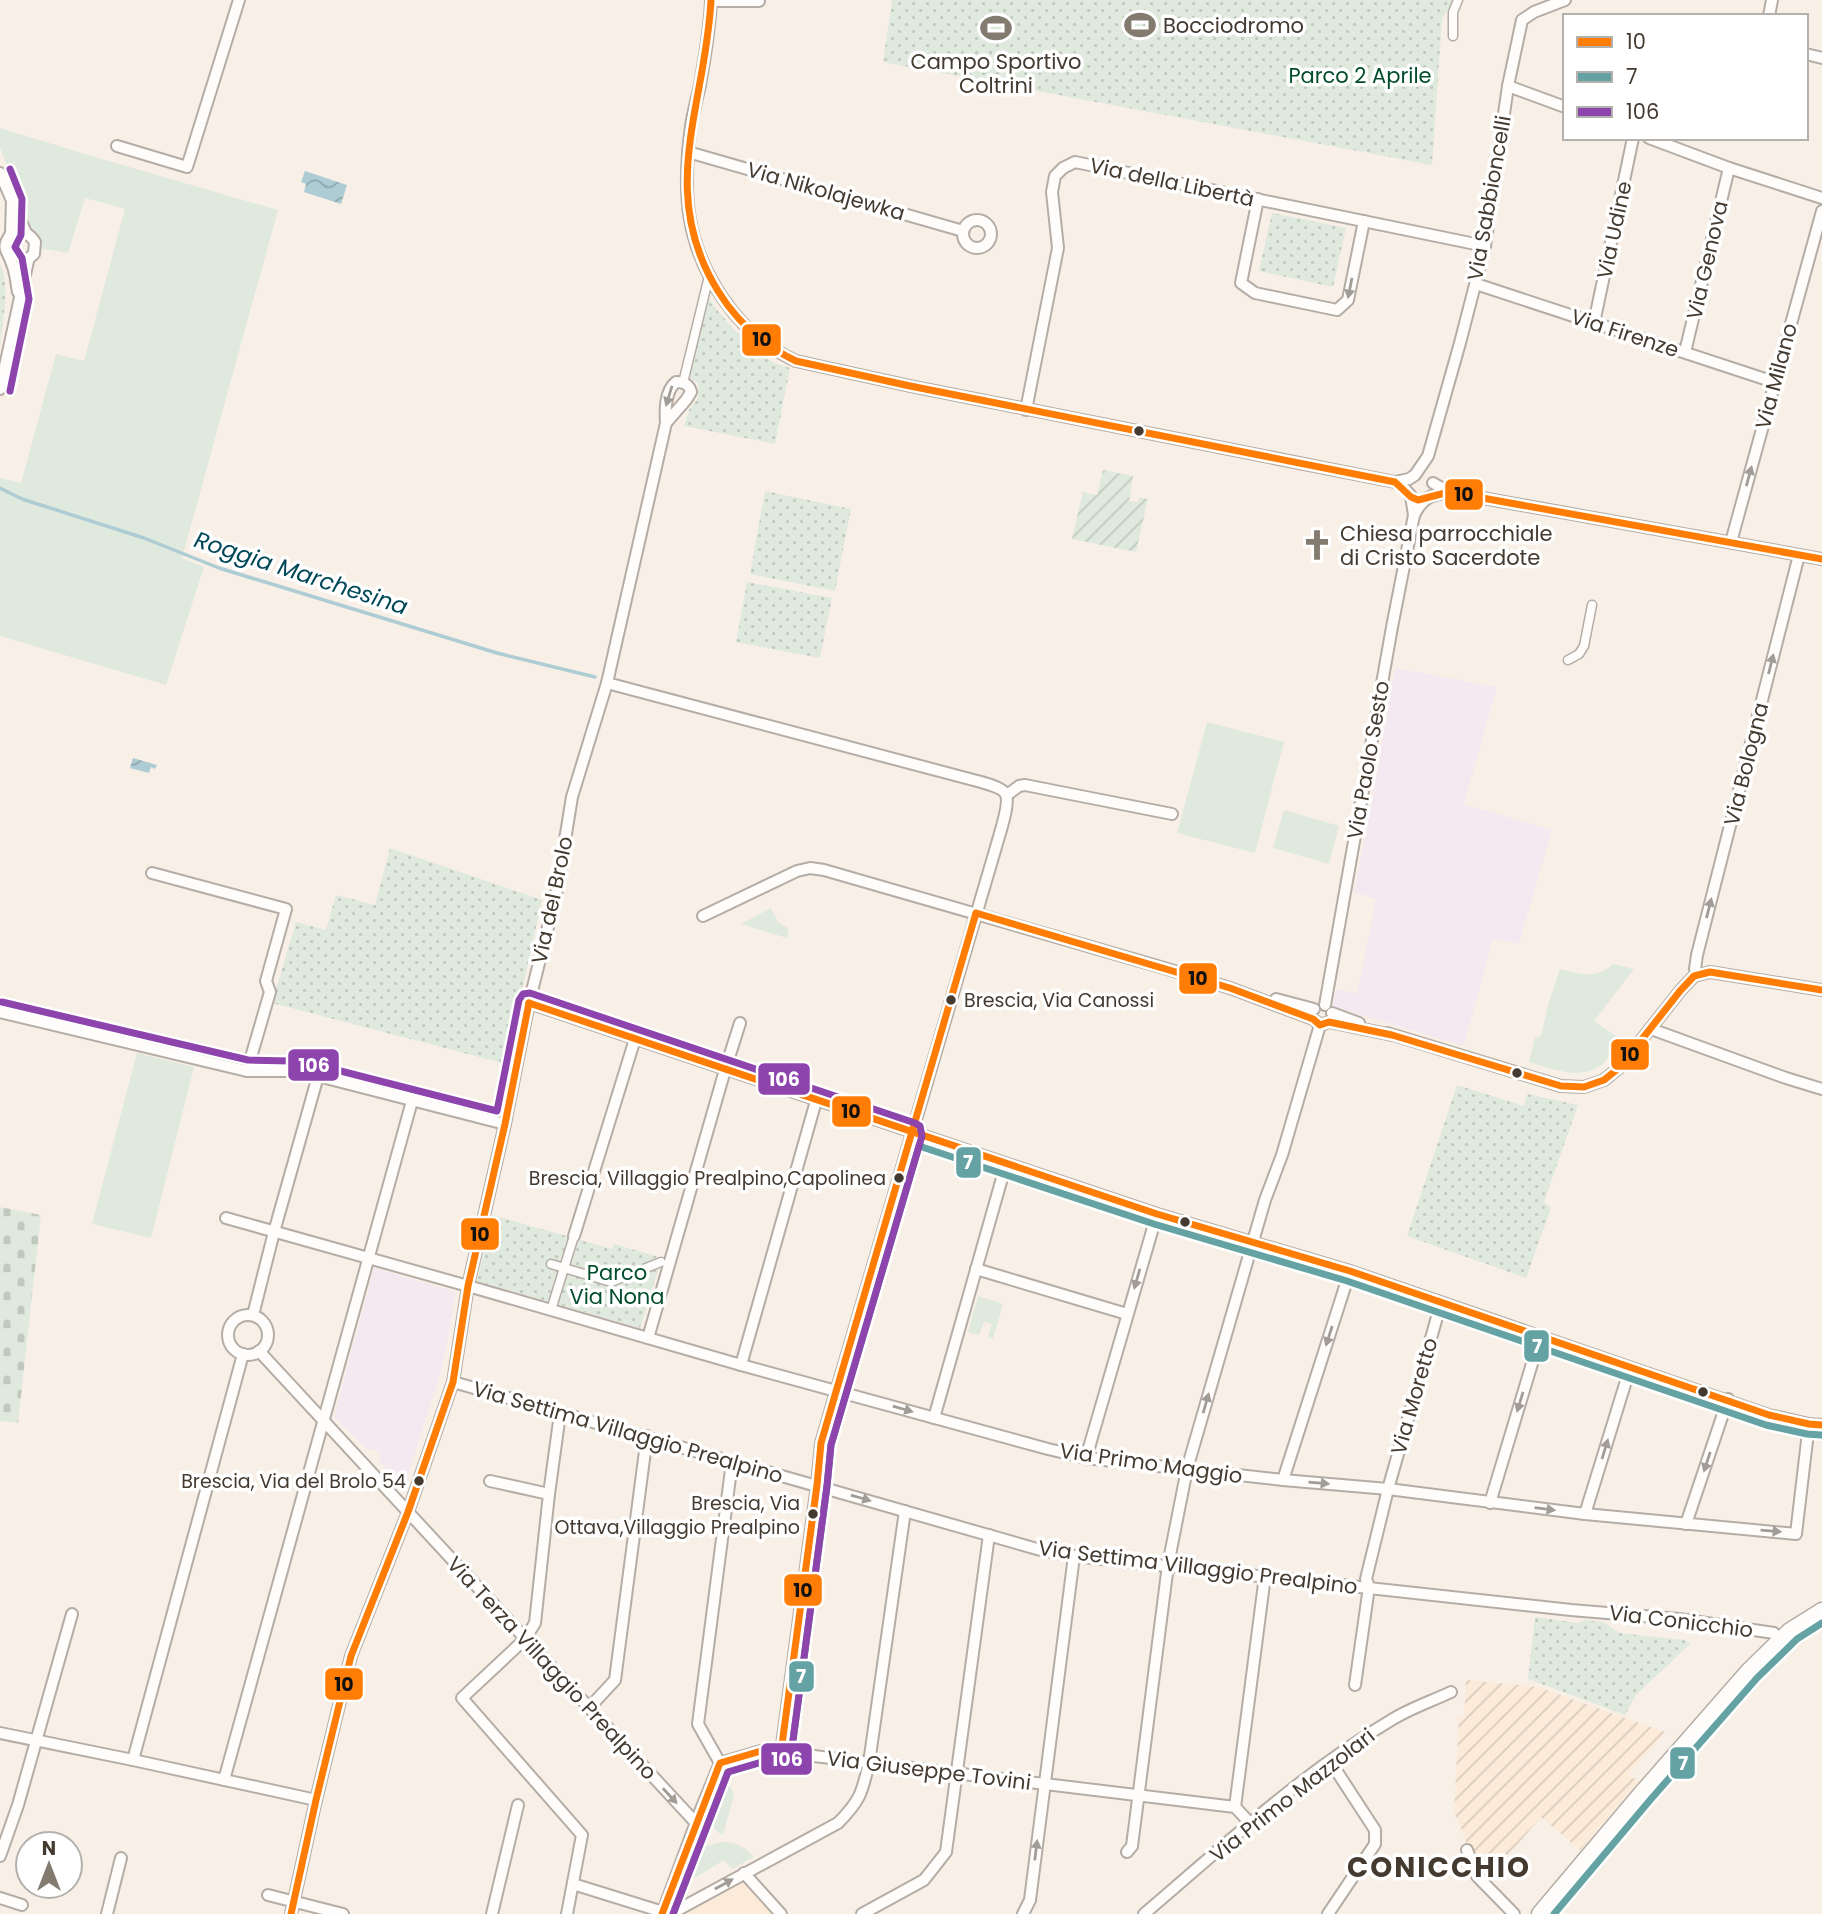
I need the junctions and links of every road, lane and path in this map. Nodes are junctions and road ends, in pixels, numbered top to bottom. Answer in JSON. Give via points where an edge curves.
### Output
{"nodes":[{"id":1,"x":239,"y":0,"type":"edge"},
{"id":2,"x":759,"y":0,"type":"edge"},
{"id":3,"x":1458,"y":0,"type":"edge"},
{"id":4,"x":1564,"y":0,"type":"edge"},
{"id":5,"x":711,"y":1,"type":"edge"},
{"id":6,"x":1453,"y":36,"type":"dead end"},
{"id":7,"x":1508,"y":86,"type":"junction"},
{"id":8,"x":1563,"y":106,"type":"edge"},
{"id":9,"x":1633,"y":140,"type":"edge"},
{"id":10,"x":1655,"y":140,"type":"edge"},
{"id":11,"x":117,"y":146,"type":"dead end"},
{"id":12,"x":688,"y":152,"type":"junction"},
{"id":13,"x":1729,"y":167,"type":"junction"},
{"id":14,"x":0,"y":173,"type":"edge"},
{"id":15,"x":1822,"y":198,"type":"edge"},
{"id":16,"x":1258,"y":199,"type":"junction"},
{"id":17,"x":12,"y":200,"type":"junction"},
{"id":18,"x":1822,"y":211,"type":"edge"},
{"id":19,"x":1364,"y":221,"type":"junction"},
{"id":20,"x":963,"y":231,"type":"dead end"},
{"id":21,"x":26,"y":233,"type":"junction"},
{"id":22,"x":6,"y":246,"type":"edge"},
{"id":23,"x":1485,"y":246,"type":"junction"},
{"id":24,"x":28,"y":261,"type":"junction"},
{"id":25,"x":709,"y":276,"type":"junction"},
{"id":26,"x":1476,"y":284,"type":"junction"},
{"id":27,"x":19,"y":299,"type":"junction"},
{"id":28,"x":1594,"y":323,"type":"junction"},
{"id":29,"x":1685,"y":352,"type":"junction"},
{"id":30,"x":1774,"y":382,"type":"junction"},
{"id":31,"x":683,"y":383,"type":"junction"},
{"id":32,"x":0,"y":389,"type":"edge"},
{"id":33,"x":1026,"y":410,"type":"junction"},
{"id":34,"x":666,"y":423,"type":"junction"},
{"id":35,"x":1428,"y":456,"type":"junction"},
{"id":36,"x":1412,"y":477,"type":"junction"},
{"id":37,"x":1395,"y":482,"type":"junction"},
{"id":38,"x":1430,"y":489,"type":"junction"},
{"id":39,"x":1409,"y":494,"type":"junction"},
{"id":40,"x":1414,"y":515,"type":"junction"},
{"id":41,"x":1731,"y":542,"type":"junction"},
{"id":42,"x":1799,"y":555,"type":"junction"},
{"id":43,"x":1822,"y":559,"type":"edge"},
{"id":44,"x":1592,"y":605,"type":"dead end"},
{"id":45,"x":1568,"y":660,"type":"dead end"},
{"id":46,"x":607,"y":683,"type":"junction"},
{"id":47,"x":1007,"y":799,"type":"junction"},
{"id":48,"x":1172,"y":814,"type":"dead end"},
{"id":49,"x":152,"y":873,"type":"dead end"},
{"id":50,"x":976,"y":913,"type":"junction"},
{"id":51,"x":702,"y":916,"type":"dead end"},
{"id":52,"x":1697,"y":975,"type":"junction"},
{"id":53,"x":1822,"y":990,"type":"edge"},
{"id":54,"x":529,"y":1003,"type":"junction"},
{"id":55,"x":0,"y":1012,"type":"edge"},
{"id":56,"x":1322,"y":1015,"type":"junction"},
{"id":57,"x":740,"y":1023,"type":"dead end"},
{"id":58,"x":1651,"y":1029,"type":"junction"},
{"id":59,"x":635,"y":1039,"type":"junction"},
{"id":60,"x":725,"y":1070,"type":"junction"},
{"id":61,"x":247,"y":1071,"type":"junction"},
{"id":62,"x":318,"y":1076,"type":"junction"},
{"id":63,"x":1822,"y":1089,"type":"edge"},
{"id":64,"x":412,"y":1101,"type":"junction"},
{"id":65,"x":816,"y":1101,"type":"junction"},
{"id":66,"x":505,"y":1124,"type":"junction"},
{"id":67,"x":912,"y":1133,"type":"junction"},
{"id":68,"x":1006,"y":1164,"type":"junction"},
{"id":69,"x":1157,"y":1214,"type":"junction"},
{"id":70,"x":226,"y":1218,"type":"dead end"},
{"id":71,"x":274,"y":1232,"type":"junction"},
{"id":72,"x":574,"y":1236,"type":"joint"},
{"id":73,"x":1253,"y":1242,"type":"junction"},
{"id":74,"x":368,"y":1257,"type":"junction"},
{"id":75,"x":660,"y":1262,"type":"dead end"},
{"id":76,"x":551,"y":1264,"type":"dead end"},
{"id":77,"x":564,"y":1268,"type":"junction"},
{"id":78,"x":976,"y":1269,"type":"junction"},
{"id":79,"x":1350,"y":1271,"type":"junction"},
{"id":80,"x":468,"y":1286,"type":"junction"},
{"id":81,"x":1440,"y":1303,"type":"junction"},
{"id":82,"x":551,"y":1310,"type":"junction"},
{"id":83,"x":1127,"y":1314,"type":"junction"},
{"id":84,"x":253,"y":1315,"type":"junction"},
{"id":85,"x":1540,"y":1337,"type":"junction"},
{"id":86,"x":648,"y":1338,"type":"junction"},
{"id":87,"x":259,"y":1351,"type":"junction"},
{"id":88,"x":243,"y":1354,"type":"junction"},
{"id":89,"x":741,"y":1365,"type":"junction"},
{"id":90,"x":1630,"y":1368,"type":"junction"},
{"id":91,"x":453,"y":1382,"type":"junction"},
{"id":92,"x":837,"y":1391,"type":"junction"},
{"id":93,"x":1728,"y":1399,"type":"junction"},
{"id":94,"x":560,"y":1414,"type":"junction"},
{"id":95,"x":934,"y":1418,"type":"junction"},
{"id":96,"x":323,"y":1422,"type":"junction"},
{"id":97,"x":1809,"y":1424,"type":"junction"},
{"id":98,"x":1822,"y":1425,"type":"edge"},
{"id":99,"x":647,"y":1436,"type":"junction"},
{"id":100,"x":1086,"y":1458,"type":"junction"},
{"id":101,"x":732,"y":1462,"type":"junction"},
{"id":102,"x":1187,"y":1469,"type":"junction"},
{"id":103,"x":1283,"y":1480,"type":"junction"},
{"id":104,"x":490,"y":1481,"type":"dead end"},
{"id":105,"x":817,"y":1485,"type":"junction"},
{"id":106,"x":1388,"y":1489,"type":"junction"},
{"id":107,"x":549,"y":1494,"type":"junction"},
{"id":108,"x":1490,"y":1503,"type":"junction"},
{"id":109,"x":905,"y":1511,"type":"junction"},
{"id":110,"x":408,"y":1512,"type":"junction"},
{"id":111,"x":1586,"y":1514,"type":"junction"},
{"id":112,"x":1686,"y":1524,"type":"junction"},
{"id":113,"x":989,"y":1535,"type":"junction"},
{"id":114,"x":1074,"y":1556,"type":"junction"},
{"id":115,"x":1168,"y":1565,"type":"junction"},
{"id":116,"x":1265,"y":1576,"type":"junction"},
{"id":117,"x":1369,"y":1587,"type":"junction"},
{"id":118,"x":1588,"y":1610,"type":"joint"},
{"id":119,"x":1822,"y":1611,"type":"edge"},
{"id":120,"x":72,"y":1614,"type":"dead end"},
{"id":121,"x":1777,"y":1637,"type":"junction"},
{"id":122,"x":525,"y":1639,"type":"junction"},
{"id":123,"x":1355,"y":1685,"type":"dead end"},
{"id":124,"x":1451,"y":1692,"type":"dead end"},
{"id":125,"x":589,"y":1708,"type":"junction"},
{"id":126,"x":0,"y":1733,"type":"edge"},
{"id":127,"x":35,"y":1741,"type":"junction"},
{"id":128,"x":781,"y":1752,"type":"junction"},
{"id":129,"x":133,"y":1760,"type":"junction"},
{"id":130,"x":1330,"y":1761,"type":"junction"},
{"id":131,"x":720,"y":1763,"type":"junction"},
{"id":132,"x":869,"y":1763,"type":"junction"},
{"id":133,"x":956,"y":1773,"type":"junction"},
{"id":134,"x":224,"y":1780,"type":"junction"},
{"id":135,"x":1044,"y":1784,"type":"junction"},
{"id":136,"x":1138,"y":1795,"type":"junction"},
{"id":137,"x":316,"y":1800,"type":"junction"},
{"id":138,"x":518,"y":1805,"type":"dead end"},
{"id":139,"x":1235,"y":1807,"type":"junction"},
{"id":140,"x":695,"y":1823,"type":"junction"},
{"id":141,"x":1250,"y":1823,"type":"junction"},
{"id":142,"x":1467,"y":1850,"type":"dead end"},
{"id":143,"x":1127,"y":1852,"type":"dead end"},
{"id":144,"x":0,"y":1856,"type":"edge"},
{"id":145,"x":121,"y":1858,"type":"dead end"},
{"id":146,"x":744,"y":1872,"type":"junction"},
{"id":147,"x":573,"y":1884,"type":"junction"},
{"id":148,"x":268,"y":1895,"type":"dead end"},
{"id":149,"x":0,"y":1898,"type":"edge"},
{"id":150,"x":295,"y":1902,"type":"junction"},
{"id":151,"x":22,"y":1905,"type":"dead end"},
{"id":152,"x":663,"y":1913,"type":"edge"},
{"id":153,"x":107,"y":1914,"type":"edge"},
{"id":154,"x":291,"y":1914,"type":"edge"},
{"id":155,"x":344,"y":1914,"type":"edge"},
{"id":156,"x":492,"y":1914,"type":"edge"},
{"id":157,"x":566,"y":1914,"type":"edge"},
{"id":158,"x":781,"y":1914,"type":"edge"},
{"id":159,"x":862,"y":1914,"type":"edge"},
{"id":160,"x":1023,"y":1914,"type":"edge"},
{"id":161,"x":1144,"y":1914,"type":"edge"},
{"id":162,"x":1328,"y":1914,"type":"edge"},
{"id":163,"x":1514,"y":1914,"type":"edge"},
{"id":164,"x":1539,"y":1914,"type":"edge"}],
"edges":[{"from":1,"to":11,"type":"street","via":[[187,167]]},
{"from":2,"to":5,"type":"street"},
{"from":3,"to":6,"type":"street"},
{"from":4,"to":7,"type":"street","name":"Via Sabbioncelli","via":[[1522,20]]},
{"from":5,"to":12,"type":"street"},
{"from":7,"to":8,"type":"street"},
{"from":7,"to":23,"type":"street","name":"Via Sabbioncelli"},
{"from":9,"to":28,"type":"street","name":"Via Udine"},
{"from":10,"to":13,"type":"street"},
{"from":12,"to":20,"type":"street","name":"Via Nikolajewka"},
{"from":12,"to":25,"type":"street","via":[[690,226]]},
{"from":13,"to":15,"type":"street"},
{"from":13,"to":29,"type":"street","name":"Via Genova"},
{"from":14,"to":17,"type":"street"},
{"from":16,"to":19,"type":"street","name":"Via della Libertà"},
{"from":19,"to":16,"type":"street","one_way":true,"via":[[1348,300],[1337,310],[1269,296],[1241,283]]},
{"from":16,"to":33,"type":"street","name":"Via della Libertà","via":[[1083,163],[1063,167],[1055,176],[1052,192],[1058,248]]},
{"from":17,"to":21,"type":"street"},
{"from":17,"to":22,"type":"street"},
{"from":18,"to":30,"type":"street","name":"Via Milano"},
{"from":19,"to":23,"type":"street","name":"Via della Libertà"},
{"from":21,"to":22,"type":"street","via":[[19,232]]},
{"from":21,"to":24,"type":"street","via":[[35,248]]},
{"from":22,"to":24,"type":"street","via":[[17,262]]},
{"from":22,"to":27,"type":"street"},
{"from":23,"to":26,"type":"street","name":"Via Sabbioncelli"},
{"from":24,"to":27,"type":"street"},
{"from":25,"to":31,"type":"street","name":"Via del Brolo"},
{"from":25,"to":33,"type":"street","via":[[743,323],[796,361]]},
{"from":26,"to":28,"type":"street","name":"Via Firenze"},
{"from":26,"to":35,"type":"street","name":"Via Sabbioncelli"},
{"from":27,"to":32,"type":"street"},
{"from":28,"to":29,"type":"street","name":"Via Firenze"},
{"from":29,"to":30,"type":"street","name":"Via Firenze"},
{"from":41,"to":30,"type":"street","name":"Via Milano","one_way":true},
{"from":31,"to":34,"type":"street","name":"Via del Brolo","one_way":true,"via":[[670,388]]},
{"from":31,"to":34,"type":"street","name":"Via del Brolo","via":[[691,392]]},
{"from":33,"to":37,"type":"street"},
{"from":34,"to":46,"type":"street","name":"Via del Brolo"},
{"from":35,"to":36,"type":"street","name":"Via Sabbioncelli"},
{"from":35,"to":38,"type":"street","name":"Via Sabbioncelli"},
{"from":36,"to":37,"type":"street"},
{"from":36,"to":38,"type":"street","via":[[1422,474]]},
{"from":36,"to":39,"type":"street","via":[[1407,485]]},
{"from":37,"to":39,"type":"street"},
{"from":38,"to":39,"type":"street","via":[[1418,500]]},
{"from":38,"to":40,"type":"street","name":"Via Paolo Sesto"},
{"from":38,"to":41,"type":"street"},
{"from":39,"to":40,"type":"street","name":"Via Paolo Sesto"},
{"from":40,"to":56,"type":"street","name":"Via Paolo Sesto"},
{"from":41,"to":42,"type":"street"},
{"from":42,"to":43,"type":"street"},
{"from":52,"to":42,"type":"street","name":"Via Bologna","one_way":true,"via":[[1698,955]]},
{"from":44,"to":45,"type":"street","via":[[1584,646]]},
{"from":46,"to":47,"type":"street","via":[[981,782],[1004,791]]},
{"from":46,"to":54,"type":"street","name":"Via del Brolo","via":[[572,797],[556,895]]},
{"from":47,"to":48,"type":"street","via":[[1025,785]]},
{"from":47,"to":50,"type":"street"},
{"from":49,"to":61,"type":"street","via":[[286,909],[266,981],[270,992]]},
{"from":50,"to":51,"type":"street","via":[[810,868]]},
{"from":50,"to":56,"type":"street"},
{"from":50,"to":67,"type":"street"},
{"from":52,"to":53,"type":"street","via":[[1710,972]]},
{"from":52,"to":58,"type":"street"},
{"from":54,"to":59,"type":"street"},
{"from":54,"to":66,"type":"street","name":"Via del Brolo"},
{"from":55,"to":61,"type":"street"},
{"from":56,"to":58,"type":"street","via":[[1561,1086],[1584,1087],[1604,1080],[1620,1067]]},
{"from":56,"to":73,"type":"street","name":"Via Paolo Sesto"},
{"from":57,"to":60,"type":"street"},
{"from":58,"to":63,"type":"street"},
{"from":59,"to":60,"type":"street"},
{"from":59,"to":72,"type":"street"},
{"from":60,"to":65,"type":"street"},
{"from":60,"to":86,"type":"street"},
{"from":61,"to":62,"type":"street"},
{"from":62,"to":64,"type":"street"},
{"from":62,"to":71,"type":"street"},
{"from":64,"to":66,"type":"street"},
{"from":64,"to":74,"type":"street"},
{"from":65,"to":67,"type":"street"},
{"from":65,"to":89,"type":"street"},
{"from":66,"to":80,"type":"street","name":"Via del Brolo"},
{"from":67,"to":68,"type":"street"},
{"from":67,"to":92,"type":"street"},
{"from":68,"to":69,"type":"street"},
{"from":68,"to":78,"type":"street"},
{"from":69,"to":73,"type":"street"},
{"from":69,"to":83,"type":"street","one_way":true},
{"from":70,"to":71,"type":"street","name":"Via Primo Maggio"},
{"from":71,"to":74,"type":"street","name":"Via Primo Maggio"},
{"from":71,"to":84,"type":"street"},
{"from":72,"to":77,"type":"street"},
{"from":73,"to":79,"type":"street"},
{"from":102,"to":73,"type":"street","name":"Via Paolo Sesto","one_way":true},
{"from":74,"to":80,"type":"street","name":"Via Primo Maggio"},
{"from":74,"to":96,"type":"street"},
{"from":75,"to":77,"type":"street","via":[[611,1282]]},
{"from":76,"to":77,"type":"street"},
{"from":77,"to":82,"type":"street"},
{"from":78,"to":83,"type":"street"},
{"from":78,"to":95,"type":"street"},
{"from":79,"to":81,"type":"street"},
{"from":79,"to":103,"type":"street","one_way":true},
{"from":80,"to":82,"type":"street","name":"Via Primo Maggio"},
{"from":80,"to":91,"type":"street","name":"Via del Brolo"},
{"from":81,"to":85,"type":"street"},
{"from":81,"to":106,"type":"street","name":"Via Moretto"},
{"from":82,"to":86,"type":"street","name":"Via Primo Maggio"},
{"from":83,"to":100,"type":"street"},
{"from":84,"to":87,"type":"street","via":[[264,1323],[268,1335]]},
{"from":84,"to":88,"type":"street","via":[[241,1316],[229,1329],[230,1342]]},
{"from":85,"to":90,"type":"street"},
{"from":85,"to":108,"type":"street","one_way":true},
{"from":86,"to":89,"type":"street","name":"Via Primo Maggio"},
{"from":87,"to":88,"type":"street"},
{"from":87,"to":96,"type":"street","name":"Via Terza Villaggio Prealpino"},
{"from":88,"to":129,"type":"street"},
{"from":89,"to":92,"type":"street","name":"Via Primo Maggio"},
{"from":90,"to":93,"type":"street"},
{"from":111,"to":90,"type":"street","one_way":true},
{"from":91,"to":94,"type":"street","name":"Via Settima Villaggio Prealpino"},
{"from":91,"to":110,"type":"street","name":"Via del Brolo"},
{"from":92,"to":95,"type":"street","name":"Via Primo Maggio","one_way":true},
{"from":92,"to":105,"type":"street","via":[[821,1443]]},
{"from":93,"to":97,"type":"street"},
{"from":93,"to":112,"type":"street","one_way":true},
{"from":94,"to":99,"type":"street","name":"Via Settima Villaggio Prealpino"},
{"from":94,"to":107,"type":"street"},
{"from":95,"to":100,"type":"street","name":"Via Primo Maggio"},
{"from":96,"to":110,"type":"street","name":"Via Terza Villaggio Prealpino"},
{"from":96,"to":134,"type":"street"},
{"from":97,"to":98,"type":"street"},
{"from":112,"to":97,"type":"street","name":"Via Primo Maggio","one_way":true,"via":[[1796,1534]]},
{"from":99,"to":101,"type":"street","name":"Via Settima Villaggio Prealpino"},
{"from":99,"to":125,"type":"street","via":[[615,1680]]},
{"from":100,"to":102,"type":"street","name":"Via Primo Maggio"},
{"from":101,"to":105,"type":"street","name":"Via Settima Villaggio Prealpino"},
{"from":101,"to":131,"type":"street","via":[[698,1724]]},
{"from":102,"to":103,"type":"street","name":"Via Primo Maggio"},
{"from":102,"to":115,"type":"street","name":"Via Paolo Sesto"},
{"from":103,"to":106,"type":"street","name":"Via Primo Maggio","one_way":true},
{"from":104,"to":107,"type":"street"},
{"from":105,"to":109,"type":"street","name":"Via Settima Villaggio Prealpino","one_way":true},
{"from":105,"to":128,"type":"street"},
{"from":106,"to":108,"type":"street","name":"Via Primo Maggio"},
{"from":106,"to":117,"type":"street","via":[[1366,1579]]},
{"from":107,"to":122,"type":"street","via":[[535,1623]]},
{"from":108,"to":111,"type":"street","name":"Via Primo Maggio","one_way":true},
{"from":109,"to":113,"type":"street","name":"Via Settima Villaggio Prealpino"},
{"from":109,"to":132,"type":"street"},
{"from":110,"to":122,"type":"street","name":"Via Terza Villaggio Prealpino"},
{"from":110,"to":137,"type":"street","name":"Via del Brolo","via":[[351,1656]]},
{"from":111,"to":112,"type":"street","name":"Via Primo Maggio"},
{"from":113,"to":114,"type":"street","name":"Via Settima Villaggio Prealpino"},
{"from":113,"to":133,"type":"street"},
{"from":114,"to":115,"type":"street","name":"Via Settima Villaggio Prealpino"},
{"from":114,"to":135,"type":"street"},
{"from":115,"to":116,"type":"street","name":"Via Settima Villaggio Prealpino"},
{"from":115,"to":136,"type":"street","name":"Via Paolo Sesto"},
{"from":116,"to":117,"type":"street","name":"Via Settima Villaggio Prealpino"},
{"from":116,"to":139,"type":"street"},
{"from":117,"to":118,"type":"street","name":"Via Settima Villaggio Prealpino"},
{"from":117,"to":123,"type":"street"},
{"from":118,"to":121,"type":"street","name":"Via Conicchio","via":[[1679,1619]]},
{"from":119,"to":121,"type":"main road"},
{"from":120,"to":127,"type":"street"},
{"from":121,"to":164,"type":"main road","name":"Via Conicchio"},
{"from":122,"to":125,"type":"street","name":"Via Terza Villaggio Prealpino"},
{"from":122,"to":147,"type":"street","via":[[462,1698],[582,1835]]},
{"from":124,"to":130,"type":"street","name":"Via Primo Mazzolari","via":[[1394,1718]]},
{"from":125,"to":140,"type":"street","name":"Via Terza Villaggio Prealpino","one_way":true},
{"from":126,"to":127,"type":"street"},
{"from":127,"to":129,"type":"street"},
{"from":127,"to":144,"type":"street"},
{"from":128,"to":131,"type":"street","name":"Via Giuseppe Tovini","via":[[761,1751]]},
{"from":128,"to":132,"type":"street","name":"Via Giuseppe Tovini"},
{"from":129,"to":134,"type":"street"},
{"from":130,"to":141,"type":"street","name":"Via Primo Mazzolari"},
{"from":130,"to":162,"type":"street","via":[[1376,1829],[1375,1844]]},
{"from":131,"to":140,"type":"street"},
{"from":132,"to":133,"type":"street","name":"Via Giuseppe Tovini"},
{"from":132,"to":146,"type":"street","via":[[856,1805],[838,1823]]},
{"from":133,"to":135,"type":"street","name":"Via Giuseppe Tovini"},
{"from":133,"to":159,"type":"street","via":[[946,1852],[924,1880]]},
{"from":134,"to":137,"type":"street"},
{"from":135,"to":136,"type":"street","name":"Via Giuseppe Tovini"},
{"from":160,"to":135,"type":"street","one_way":true,"via":[[1030,1900]]},
{"from":136,"to":139,"type":"street","name":"Via Giuseppe Tovini"},
{"from":136,"to":143,"type":"street","name":"Via Paolo Sesto","via":[[1132,1846]]},
{"from":137,"to":150,"type":"street","name":"Via del Brolo"},
{"from":138,"to":156,"type":"street"},
{"from":139,"to":141,"type":"street"},
{"from":140,"to":152,"type":"street"},
{"from":141,"to":161,"type":"street","name":"Via Primo Mazzolari"},
{"from":142,"to":163,"type":"street","via":[[1477,1877]]},
{"from":145,"to":153,"type":"street"},
{"from":152,"to":146,"type":"street","one_way":true,"via":[[674,1912]]},
{"from":146,"to":158,"type":"street"},
{"from":147,"to":152,"type":"street"},
{"from":147,"to":157,"type":"street"},
{"from":148,"to":150,"type":"street"},
{"from":149,"to":151,"type":"street"},
{"from":150,"to":154,"type":"street","name":"Via del Brolo"},
{"from":150,"to":155,"type":"street"}]}
